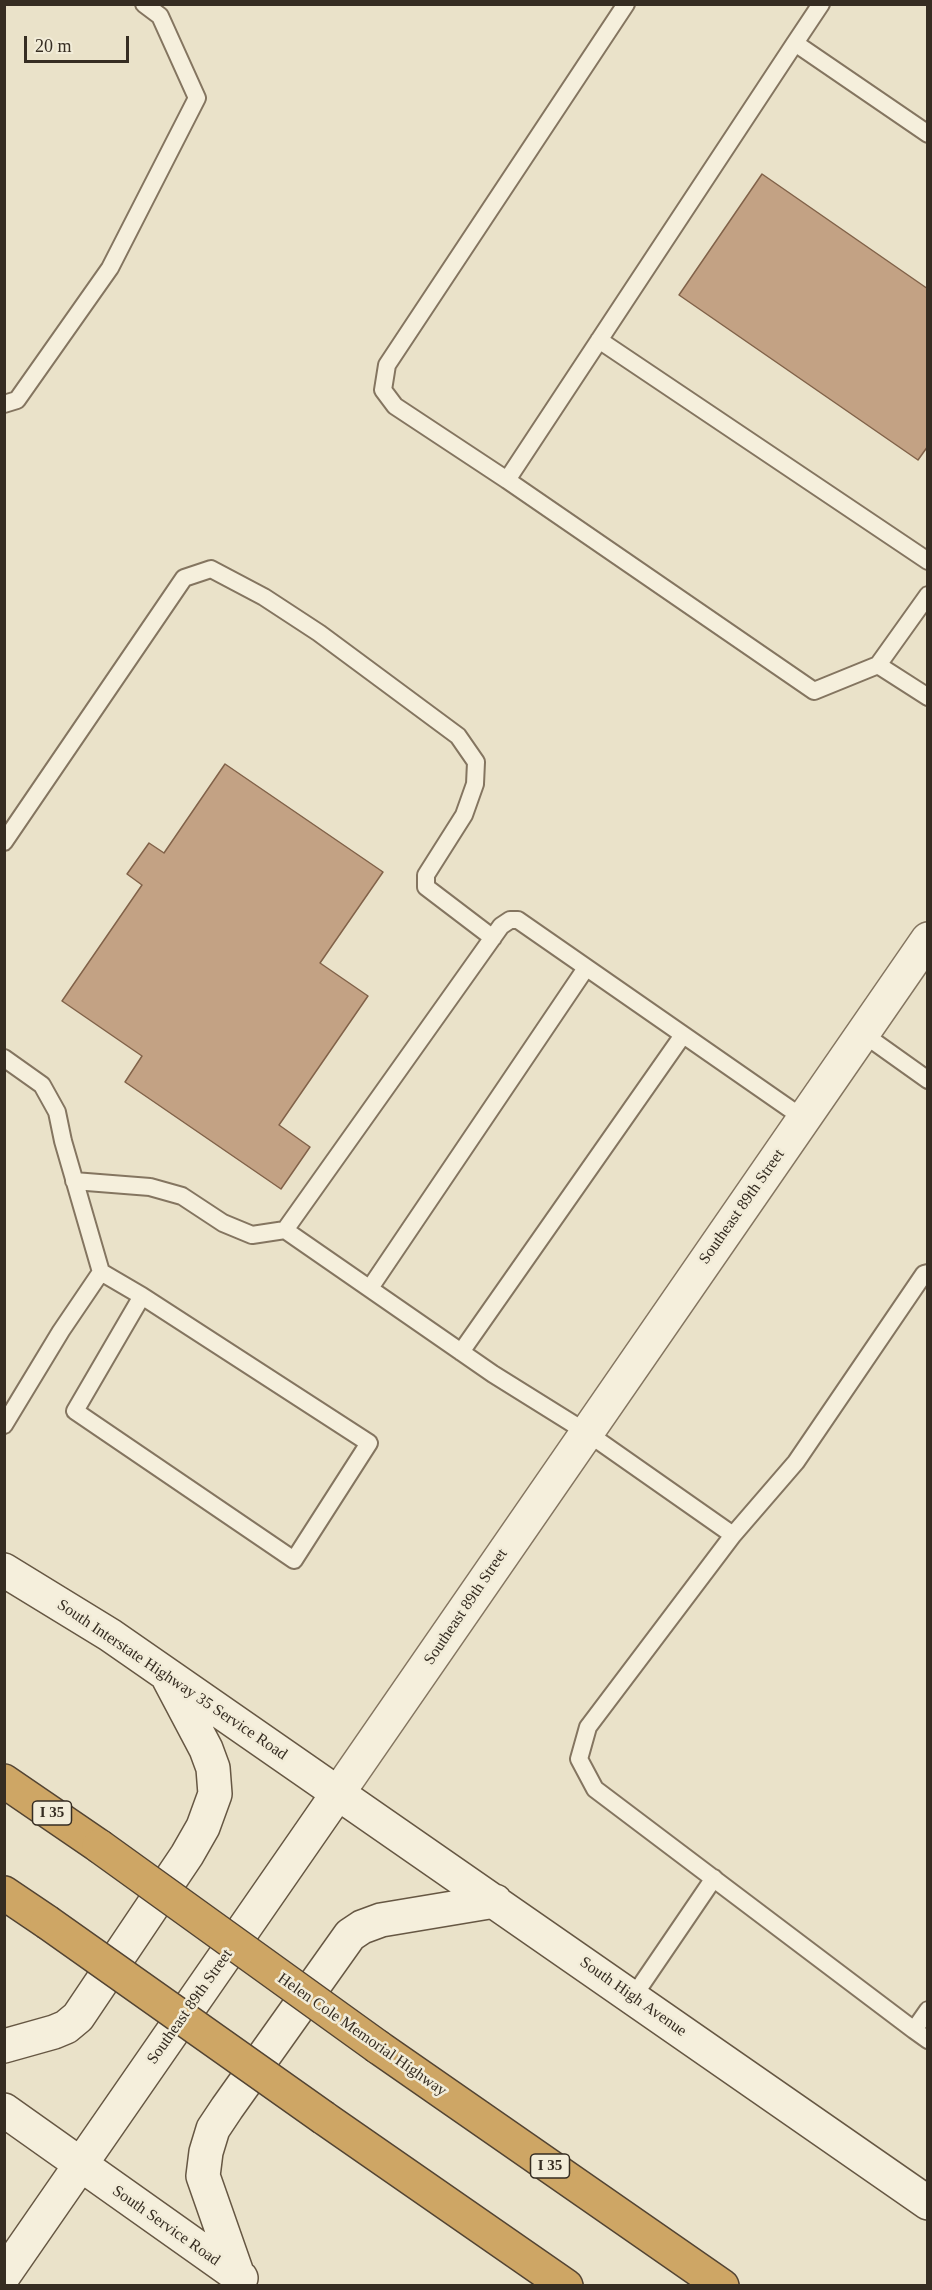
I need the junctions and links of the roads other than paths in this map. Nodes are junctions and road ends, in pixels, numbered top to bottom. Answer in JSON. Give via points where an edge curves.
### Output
{"nodes":[{"id":1,"x":144,"y":4,"type":"edge"},
{"id":2,"x":626,"y":4,"type":"edge"},
{"id":3,"x":821,"y":4,"type":"edge"},
{"id":4,"x":795,"y":43,"type":"junction"},
{"id":5,"x":927,"y":134,"type":"edge"},
{"id":6,"x":599,"y":340,"type":"junction"},
{"id":7,"x":4,"y":404,"type":"edge"},
{"id":8,"x":507,"y":480,"type":"junction"},
{"id":9,"x":927,"y":561,"type":"edge"},
{"id":10,"x":927,"y":595,"type":"edge"},
{"id":11,"x":878,"y":665,"type":"junction"},
{"id":12,"x":927,"y":697,"type":"edge"},
{"id":13,"x":4,"y":842,"type":"edge"},
{"id":14,"x":493,"y":938,"type":"junction"},
{"id":15,"x":927,"y":939,"type":"edge"},
{"id":16,"x":586,"y":968,"type":"junction"},
{"id":17,"x":862,"y":1033,"type":"junction"},
{"id":18,"x":683,"y":1035,"type":"junction"},
{"id":19,"x":4,"y":1058,"type":"edge"},
{"id":20,"x":927,"y":1080,"type":"edge"},
{"id":21,"x":803,"y":1118,"type":"junction"},
{"id":22,"x":74,"y":1181,"type":"junction"},
{"id":23,"x":285,"y":1230,"type":"junction"},
{"id":24,"x":101,"y":1272,"type":"junction"},
{"id":25,"x":927,"y":1273,"type":"edge"},
{"id":26,"x":370,"y":1288,"type":"junction"},
{"id":27,"x":142,"y":1296,"type":"junction"},
{"id":28,"x":461,"y":1352,"type":"junction"},
{"id":29,"x":4,"y":1425,"type":"edge"},
{"id":30,"x":586,"y":1432,"type":"junction"},
{"id":31,"x":733,"y":1535,"type":"junction"},
{"id":32,"x":4,"y":1570,"type":"edge"},
{"id":33,"x":167,"y":1675,"type":"junction"},
{"id":34,"x":4,"y":1781,"type":"edge"},
{"id":35,"x":338,"y":1793,"type":"junction"},
{"id":36,"x":714,"y":1878,"type":"junction"},
{"id":37,"x":4,"y":1893,"type":"edge"},
{"id":38,"x":495,"y":1901,"type":"junction"},
{"id":39,"x":633,"y":1997,"type":"junction"},
{"id":40,"x":927,"y":2010,"type":"edge"},
{"id":41,"x":921,"y":2035,"type":"edge"},
{"id":42,"x":4,"y":2046,"type":"edge"},
{"id":43,"x":4,"y":2110,"type":"edge"},
{"id":44,"x":80,"y":2166,"type":"junction"},
{"id":45,"x":927,"y":2203,"type":"edge"},
{"id":46,"x":4,"y":2275,"type":"edge"},
{"id":47,"x":245,"y":2281,"type":"edge"},
{"id":48,"x":566,"y":2286,"type":"edge"},
{"id":49,"x":722,"y":2286,"type":"edge"}],
"edges":[{"from":1,"to":7,"type":"lane","via":[[160,16],[197,98],[110,268],[17,400]]},
{"from":2,"to":8,"type":"lane","via":[[387,365],[383,390],[395,406]]},
{"from":3,"to":4,"type":"lane"},
{"from":4,"to":5,"type":"lane"},
{"from":4,"to":6,"type":"lane"},
{"from":6,"to":8,"type":"lane"},
{"from":6,"to":9,"type":"lane"},
{"from":8,"to":11,"type":"lane","via":[[814,691]]},
{"from":10,"to":11,"type":"lane"},
{"from":11,"to":12,"type":"lane"},
{"from":13,"to":14,"type":"lane","via":[[184,578],[211,569],[319,633],[458,736],[476,762],[475,784],[464,815],[426,875],[426,887]]},
{"from":14,"to":16,"type":"lane","via":[[501,926],[518,920]]},
{"from":14,"to":23,"type":"lane"},
{"from":15,"to":17,"type":"main road","name":"Southeast 89th Street"},
{"from":16,"to":18,"type":"lane"},
{"from":16,"to":26,"type":"lane"},
{"from":17,"to":20,"type":"lane"},
{"from":17,"to":21,"type":"main road","name":"Southeast 89th Street"},
{"from":18,"to":21,"type":"lane"},
{"from":18,"to":28,"type":"lane"},
{"from":19,"to":22,"type":"lane","via":[[42,1085],[57,1112]]},
{"from":21,"to":30,"type":"main road","name":"Southeast 89th Street"},
{"from":22,"to":23,"type":"lane","via":[[150,1187],[182,1196],[223,1223],[252,1235]]},
{"from":22,"to":24,"type":"lane"},
{"from":23,"to":26,"type":"lane"},
{"from":24,"to":27,"type":"lane"},
{"from":24,"to":29,"type":"lane"},
{"from":25,"to":31,"type":"lane","via":[[796,1462]]},
{"from":26,"to":28,"type":"lane"},
{"from":27,"to":27,"type":"lane","via":[[75,1411],[294,1560],[369,1443]]},
{"from":28,"to":30,"type":"lane"},
{"from":30,"to":31,"type":"lane"},
{"from":30,"to":35,"type":"main road","name":"Southeast 89th Street"},
{"from":31,"to":36,"type":"lane","via":[[588,1727],[579,1759],[595,1790]]},
{"from":32,"to":33,"type":"main road","name":"South Interstate Highway 35 Service Road"},
{"from":33,"to":35,"type":"main road","name":"South Interstate Highway 35 Service Road"},
{"from":33,"to":42,"type":"main road","via":[[213,1767],[215,1794],[203,1827],[78,2017],[54,2032]]},
{"from":34,"to":49,"type":"highway","name":"Helen Cole Memorial Highway","number":"I 35","bridge":true},
{"from":35,"to":38,"type":"main road","name":"South High Avenue"},
{"from":35,"to":44,"type":"main road","name":"Southeast 89th Street"},
{"from":36,"to":39,"type":"lane"},
{"from":36,"to":41,"type":"lane"},
{"from":37,"to":48,"type":"highway","bridge":true},
{"from":38,"to":39,"type":"main road","name":"South High Avenue"},
{"from":38,"to":47,"type":"main road","via":[[381,1920],[350,1935],[213,2129],[203,2176]]},
{"from":39,"to":45,"type":"main road","name":"South High Avenue"},
{"from":40,"to":41,"type":"lane"},
{"from":43,"to":44,"type":"main road"},
{"from":44,"to":46,"type":"main road","name":"Southeast 89th Street"},
{"from":44,"to":47,"type":"main road","name":"South Service Road"}]}
